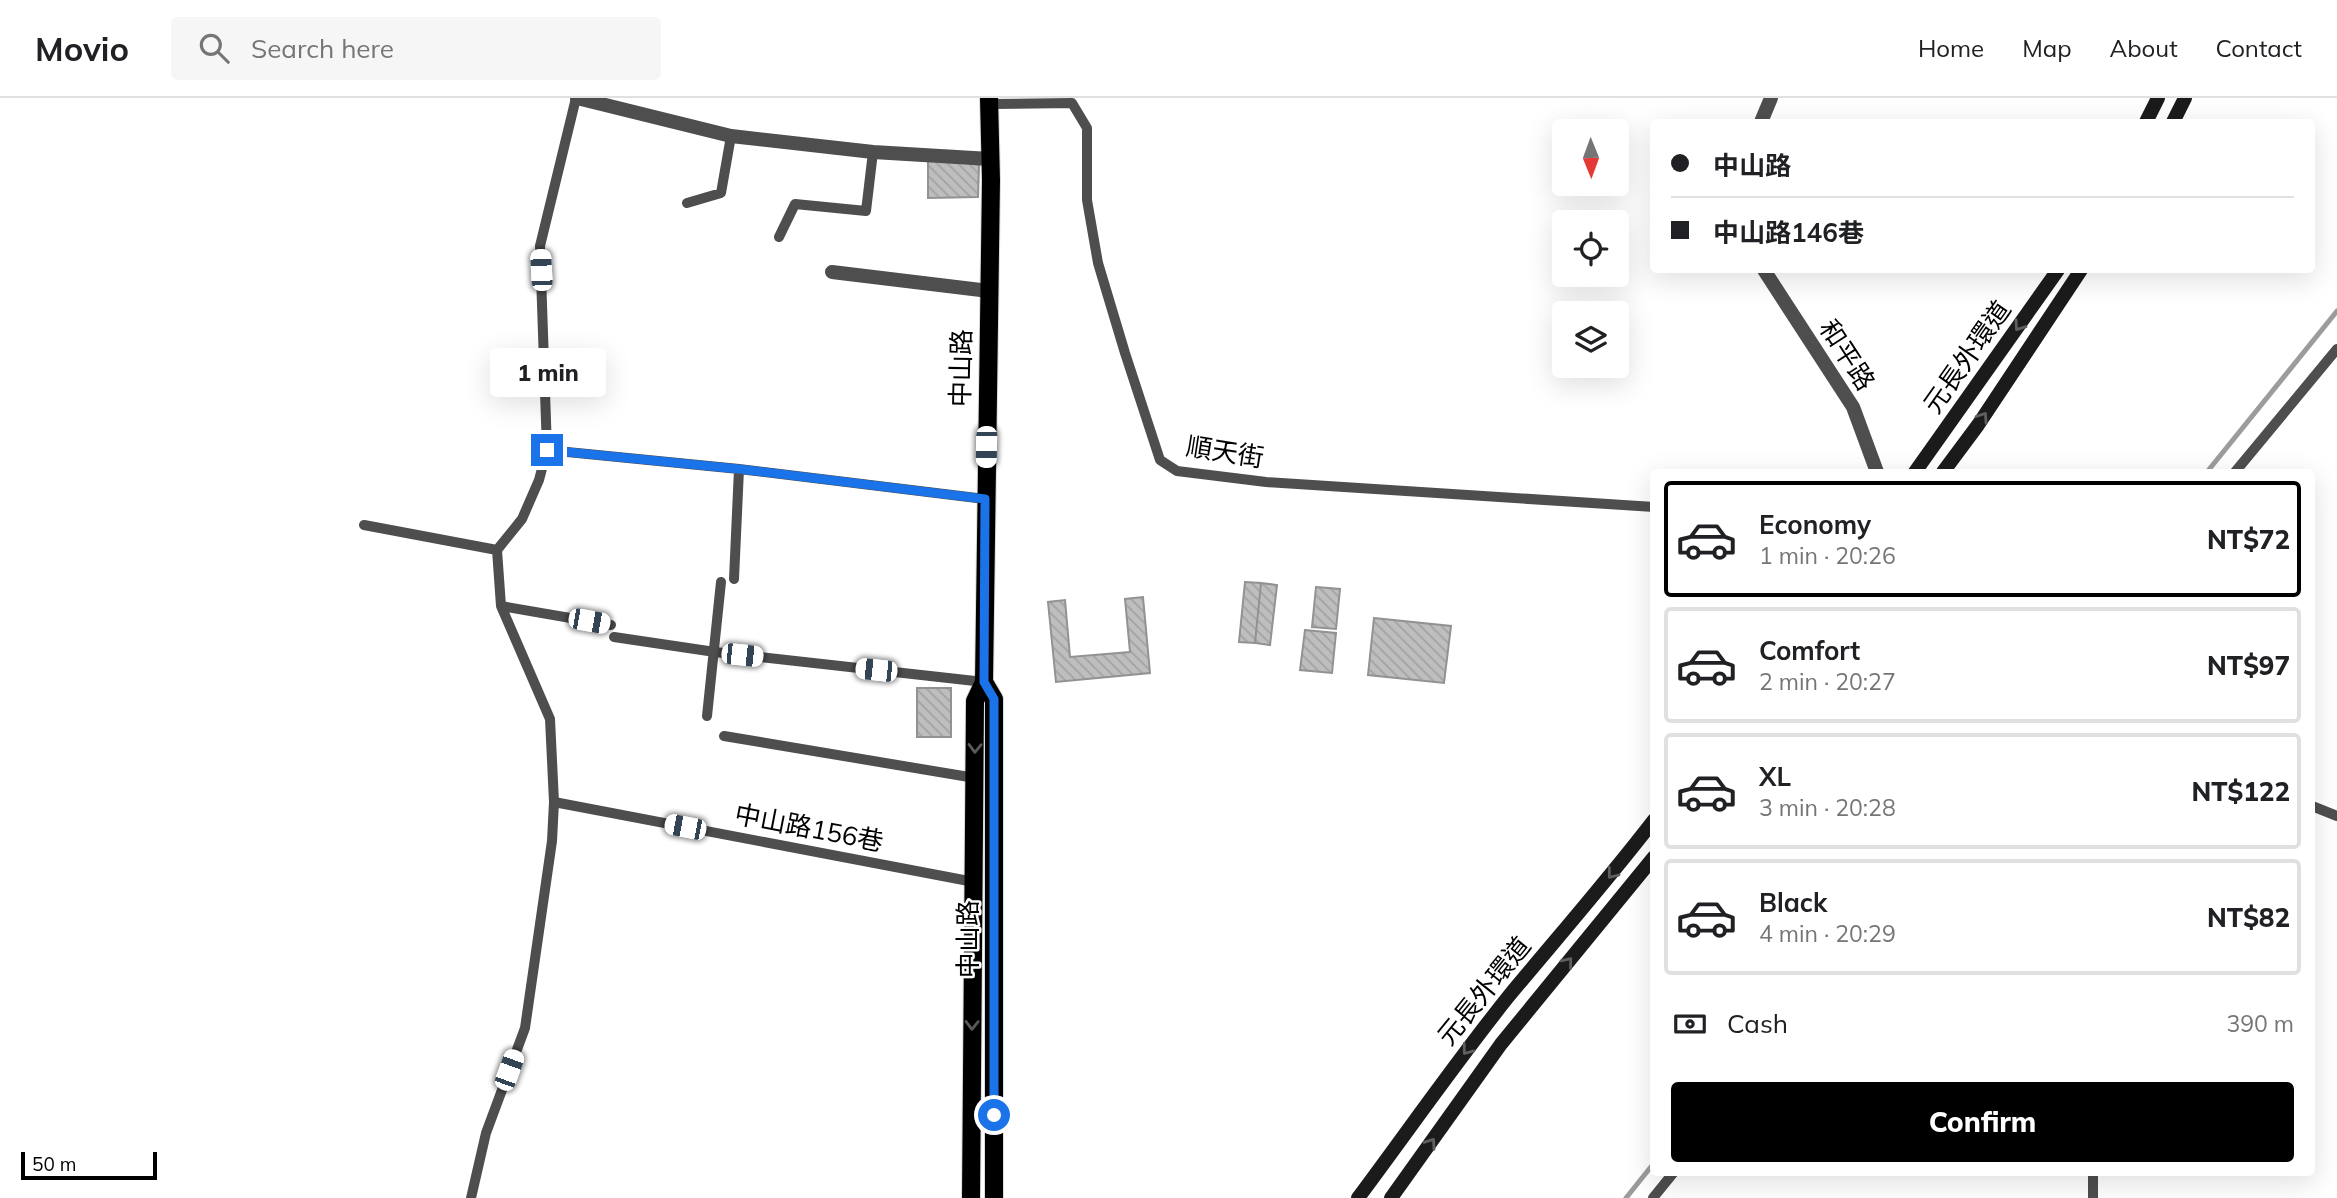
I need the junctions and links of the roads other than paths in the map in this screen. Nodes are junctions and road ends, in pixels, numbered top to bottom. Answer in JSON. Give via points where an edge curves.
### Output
{"nodes":[{"id":1,"x":576,"y":98,"type":"edge"},
{"id":2,"x":1771,"y":98,"type":"edge"},
{"id":3,"x":2158,"y":98,"type":"edge"},
{"id":4,"x":2185,"y":98,"type":"edge"},
{"id":5,"x":1054,"y":100,"type":"edge"},
{"id":6,"x":989,"y":101,"type":"edge"},
{"id":7,"x":1762,"y":119,"type":"edge"},
{"id":8,"x":2148,"y":119,"type":"edge"},
{"id":9,"x":2174,"y":119,"type":"edge"},
{"id":10,"x":731,"y":136,"type":"junction"},
{"id":11,"x":873,"y":152,"type":"junction"},
{"id":12,"x":990,"y":159,"type":"junction"},
{"id":13,"x":687,"y":203,"type":"dead end"},
{"id":14,"x":779,"y":237,"type":"dead end"},
{"id":15,"x":832,"y":272,"type":"dead end"},
{"id":16,"x":1766,"y":273,"type":"edge"},
{"id":17,"x":2056,"y":273,"type":"edge"},
{"id":18,"x":2079,"y":273,"type":"edge"},
{"id":19,"x":989,"y":291,"type":"junction"},
{"id":20,"x":2337,"y":349,"type":"edge"},
{"id":21,"x":547,"y":450,"type":"junction"},
{"id":22,"x":739,"y":469,"type":"junction"},
{"id":23,"x":1876,"y":469,"type":"edge"},
{"id":24,"x":1917,"y":469,"type":"edge"},
{"id":25,"x":1945,"y":469,"type":"edge"},
{"id":26,"x":2237,"y":469,"type":"edge"},
{"id":27,"x":985,"y":499,"type":"junction"},
{"id":28,"x":1650,"y":507,"type":"edge"},
{"id":29,"x":364,"y":525,"type":"dead end"},
{"id":30,"x":497,"y":550,"type":"junction"},
{"id":31,"x":734,"y":579,"type":"dead end"},
{"id":32,"x":722,"y":582,"type":"dead end"},
{"id":33,"x":501,"y":606,"type":"junction"},
{"id":34,"x":611,"y":625,"type":"dead end"},
{"id":35,"x":614,"y":637,"type":"dead end"},
{"id":36,"x":715,"y":652,"type":"junction"},
{"id":37,"x":984,"y":682,"type":"junction"},
{"id":38,"x":707,"y":716,"type":"dead end"},
{"id":39,"x":724,"y":736,"type":"dead end"},
{"id":40,"x":975,"y":778,"type":"junction"},
{"id":41,"x":554,"y":802,"type":"junction"},
{"id":42,"x":2315,"y":807,"type":"edge"},
{"id":43,"x":2337,"y":816,"type":"edge"},
{"id":44,"x":1650,"y":825,"type":"edge"},
{"id":45,"x":1650,"y":862,"type":"edge"},
{"id":46,"x":974,"y":882,"type":"junction"},
{"id":47,"x":1671,"y":1176,"type":"edge"},
{"id":48,"x":2093,"y":1176,"type":"edge"},
{"id":49,"x":471,"y":1198,"type":"edge"},
{"id":50,"x":971,"y":1198,"type":"edge"},
{"id":51,"x":994,"y":1198,"type":"edge"},
{"id":52,"x":1358,"y":1198,"type":"edge"},
{"id":53,"x":1391,"y":1198,"type":"edge"},
{"id":54,"x":1653,"y":1198,"type":"edge"},
{"id":55,"x":2093,"y":1198,"type":"edge"}],
"edges":[{"from":1,"to":10,"type":"street"},
{"from":1,"to":21,"type":"lane","via":[[540,246]]},
{"from":2,"to":7,"type":"street"},
{"from":3,"to":8,"type":"street"},
{"from":4,"to":9,"type":"street"},
{"from":5,"to":6,"type":"lane","name":"順天街"},
{"from":5,"to":28,"type":"lane","name":"順天街","via":[[1072,103],[1087,128],[1087,200],[1098,263],[1160,460],[1177,471],[1266,482]]},
{"from":6,"to":12,"type":"main road","name":"中山路"},
{"from":10,"to":11,"type":"street"},
{"from":10,"to":13,"type":"lane","via":[[721,193]]},
{"from":11,"to":12,"type":"street"},
{"from":11,"to":14,"type":"lane","via":[[866,211],[795,204]]},
{"from":12,"to":19,"type":"main road","name":"中山路"},
{"from":15,"to":19,"type":"street"},
{"from":16,"to":23,"type":"street","name":"和平路","via":[[1853,407]]},
{"from":17,"to":24,"type":"street","name":"元長外環道","one_way":true},
{"from":25,"to":18,"type":"street","name":"元長外環道","one_way":true},
{"from":19,"to":27,"type":"main road","name":"中山路"},
{"from":20,"to":26,"type":"lane"},
{"from":21,"to":22,"type":"lane"},
{"from":21,"to":30,"type":"lane","via":[[540,480],[522,519]]},
{"from":22,"to":27,"type":"lane"},
{"from":22,"to":31,"type":"lane"},
{"from":27,"to":37,"type":"main road","name":"中山路"},
{"from":29,"to":30,"type":"lane"},
{"from":30,"to":33,"type":"lane"},
{"from":32,"to":36,"type":"lane"},
{"from":33,"to":34,"type":"lane"},
{"from":33,"to":41,"type":"lane","via":[[550,719]]},
{"from":35,"to":36,"type":"lane"},
{"from":36,"to":37,"type":"lane"},
{"from":36,"to":38,"type":"lane"},
{"from":37,"to":40,"type":"main road","name":"中山路","one_way":true,"via":[[975,701]]},
{"from":37,"to":51,"type":"main road","name":"中山路","via":[[994,699]]},
{"from":39,"to":40,"type":"lane"},
{"from":40,"to":46,"type":"main road","name":"中山路"},
{"from":41,"to":46,"type":"lane","name":"中山路156巷"},
{"from":41,"to":49,"type":"lane","via":[[525,1028],[486,1133]]},
{"from":42,"to":43,"type":"lane"},
{"from":44,"to":52,"type":"street","name":"元長外環道","one_way":true,"via":[[1474,1041]]},
{"from":53,"to":45,"type":"street","name":"元長外環道","one_way":true,"via":[[1501,1044]]},
{"from":46,"to":50,"type":"main road","name":"中山路","one_way":true},
{"from":47,"to":54,"type":"lane"},
{"from":48,"to":55,"type":"lane"}]}
